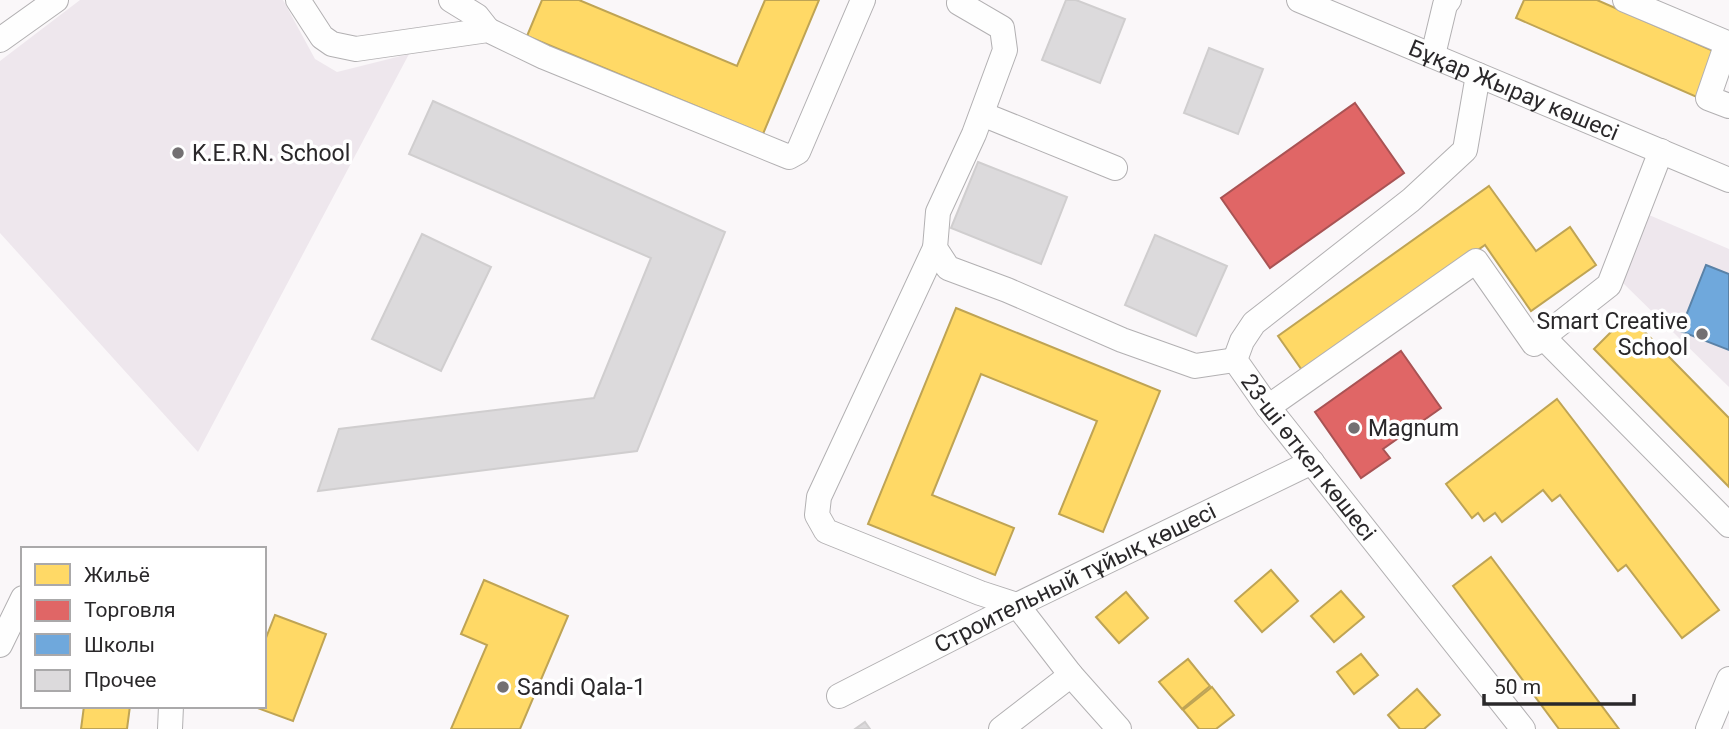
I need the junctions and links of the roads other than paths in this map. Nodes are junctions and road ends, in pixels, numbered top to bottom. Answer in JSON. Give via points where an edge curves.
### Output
{"nodes":[{"id":1,"x":55,"y":0,"type":"edge"},
{"id":2,"x":298,"y":0,"type":"edge"},
{"id":3,"x":451,"y":0,"type":"edge"},
{"id":4,"x":863,"y":0,"type":"edge"},
{"id":5,"x":1298,"y":0,"type":"edge"},
{"id":6,"x":1449,"y":0,"type":"edge"},
{"id":7,"x":1625,"y":0,"type":"edge"},
{"id":8,"x":959,"y":3,"type":"dead end"},
{"id":9,"x":488,"y":30,"type":"junction"},
{"id":10,"x":0,"y":40,"type":"edge"},
{"id":11,"x":1433,"y":55,"type":"junction"},
{"id":12,"x":1478,"y":75,"type":"junction"},
{"id":13,"x":1729,"y":106,"type":"edge"},
{"id":14,"x":982,"y":114,"type":"junction"},
{"id":15,"x":1661,"y":151,"type":"junction"},
{"id":16,"x":1115,"y":168,"type":"dead end"},
{"id":17,"x":1729,"y":180,"type":"edge"},
{"id":18,"x":935,"y":248,"type":"junction"},
{"id":19,"x":1543,"y":337,"type":"junction"},
{"id":20,"x":1235,"y":360,"type":"junction"},
{"id":21,"x":1268,"y":407,"type":"junction"},
{"id":22,"x":1312,"y":462,"type":"junction"},
{"id":23,"x":1729,"y":525,"type":"edge"},
{"id":24,"x":21,"y":602,"type":"edge"},
{"id":25,"x":1017,"y":605,"type":"junction"},
{"id":26,"x":0,"y":646,"type":"edge"},
{"id":27,"x":1072,"y":675,"type":"junction"},
{"id":28,"x":1729,"y":679,"type":"edge"},
{"id":29,"x":839,"y":696,"type":"dead end"},
{"id":30,"x":171,"y":708,"type":"edge"},
{"id":31,"x":170,"y":729,"type":"edge"},
{"id":32,"x":1001,"y":729,"type":"edge"},
{"id":33,"x":1119,"y":729,"type":"edge"},
{"id":34,"x":1523,"y":729,"type":"edge"},
{"id":35,"x":1709,"y":729,"type":"edge"}],
"edges":[{"from":1,"to":10,"type":"street"},
{"from":2,"to":9,"type":"street","via":[[322,37],[356,49]]},
{"from":3,"to":9,"type":"street","via":[[477,16]]},
{"from":4,"to":9,"type":"street","via":[[801,145],[789,157]]},
{"from":5,"to":11,"type":"street","name":"Бұқар Жырау көшесі"},
{"from":6,"to":11,"type":"street"},
{"from":7,"to":13,"type":"street","via":[[1727,43],[1708,98]]},
{"from":8,"to":14,"type":"street","via":[[1002,28],[1005,40]]},
{"from":11,"to":12,"type":"street","name":"Бұқар Жырау көшесі"},
{"from":12,"to":15,"type":"street","name":"Бұқар Жырау көшесі"},
{"from":12,"to":20,"type":"street","name":"23-ші өткел көшесі","via":[[1465,150],[1410,200],[1254,323]]},
{"from":14,"to":16,"type":"street"},
{"from":14,"to":18,"type":"street","via":[[938,212]]},
{"from":15,"to":17,"type":"street","name":"Бұқар Жырау көшесі"},
{"from":15,"to":19,"type":"street","via":[[1609,285]]},
{"from":18,"to":20,"type":"street","via":[[948,268],[1122,340],[1195,366]]},
{"from":18,"to":25,"type":"street","via":[[819,497],[817,515],[826,531]]},
{"from":19,"to":21,"type":"street","via":[[1534,344],[1476,261]]},
{"from":19,"to":23,"type":"street"},
{"from":20,"to":21,"type":"street","name":"23-ші өткел көшесі"},
{"from":21,"to":22,"type":"street","name":"23-ші өткел көшесі"},
{"from":22,"to":25,"type":"street","name":"Строительный тұйық көшесі"},
{"from":22,"to":34,"type":"street","name":"23-ші өткел көшесі"},
{"from":24,"to":26,"type":"street"},
{"from":25,"to":27,"type":"street"},
{"from":25,"to":29,"type":"street","name":"Строительный тұйық көшесі"},
{"from":27,"to":32,"type":"street"},
{"from":27,"to":33,"type":"street"},
{"from":28,"to":35,"type":"street"},
{"from":30,"to":31,"type":"street"}]}
